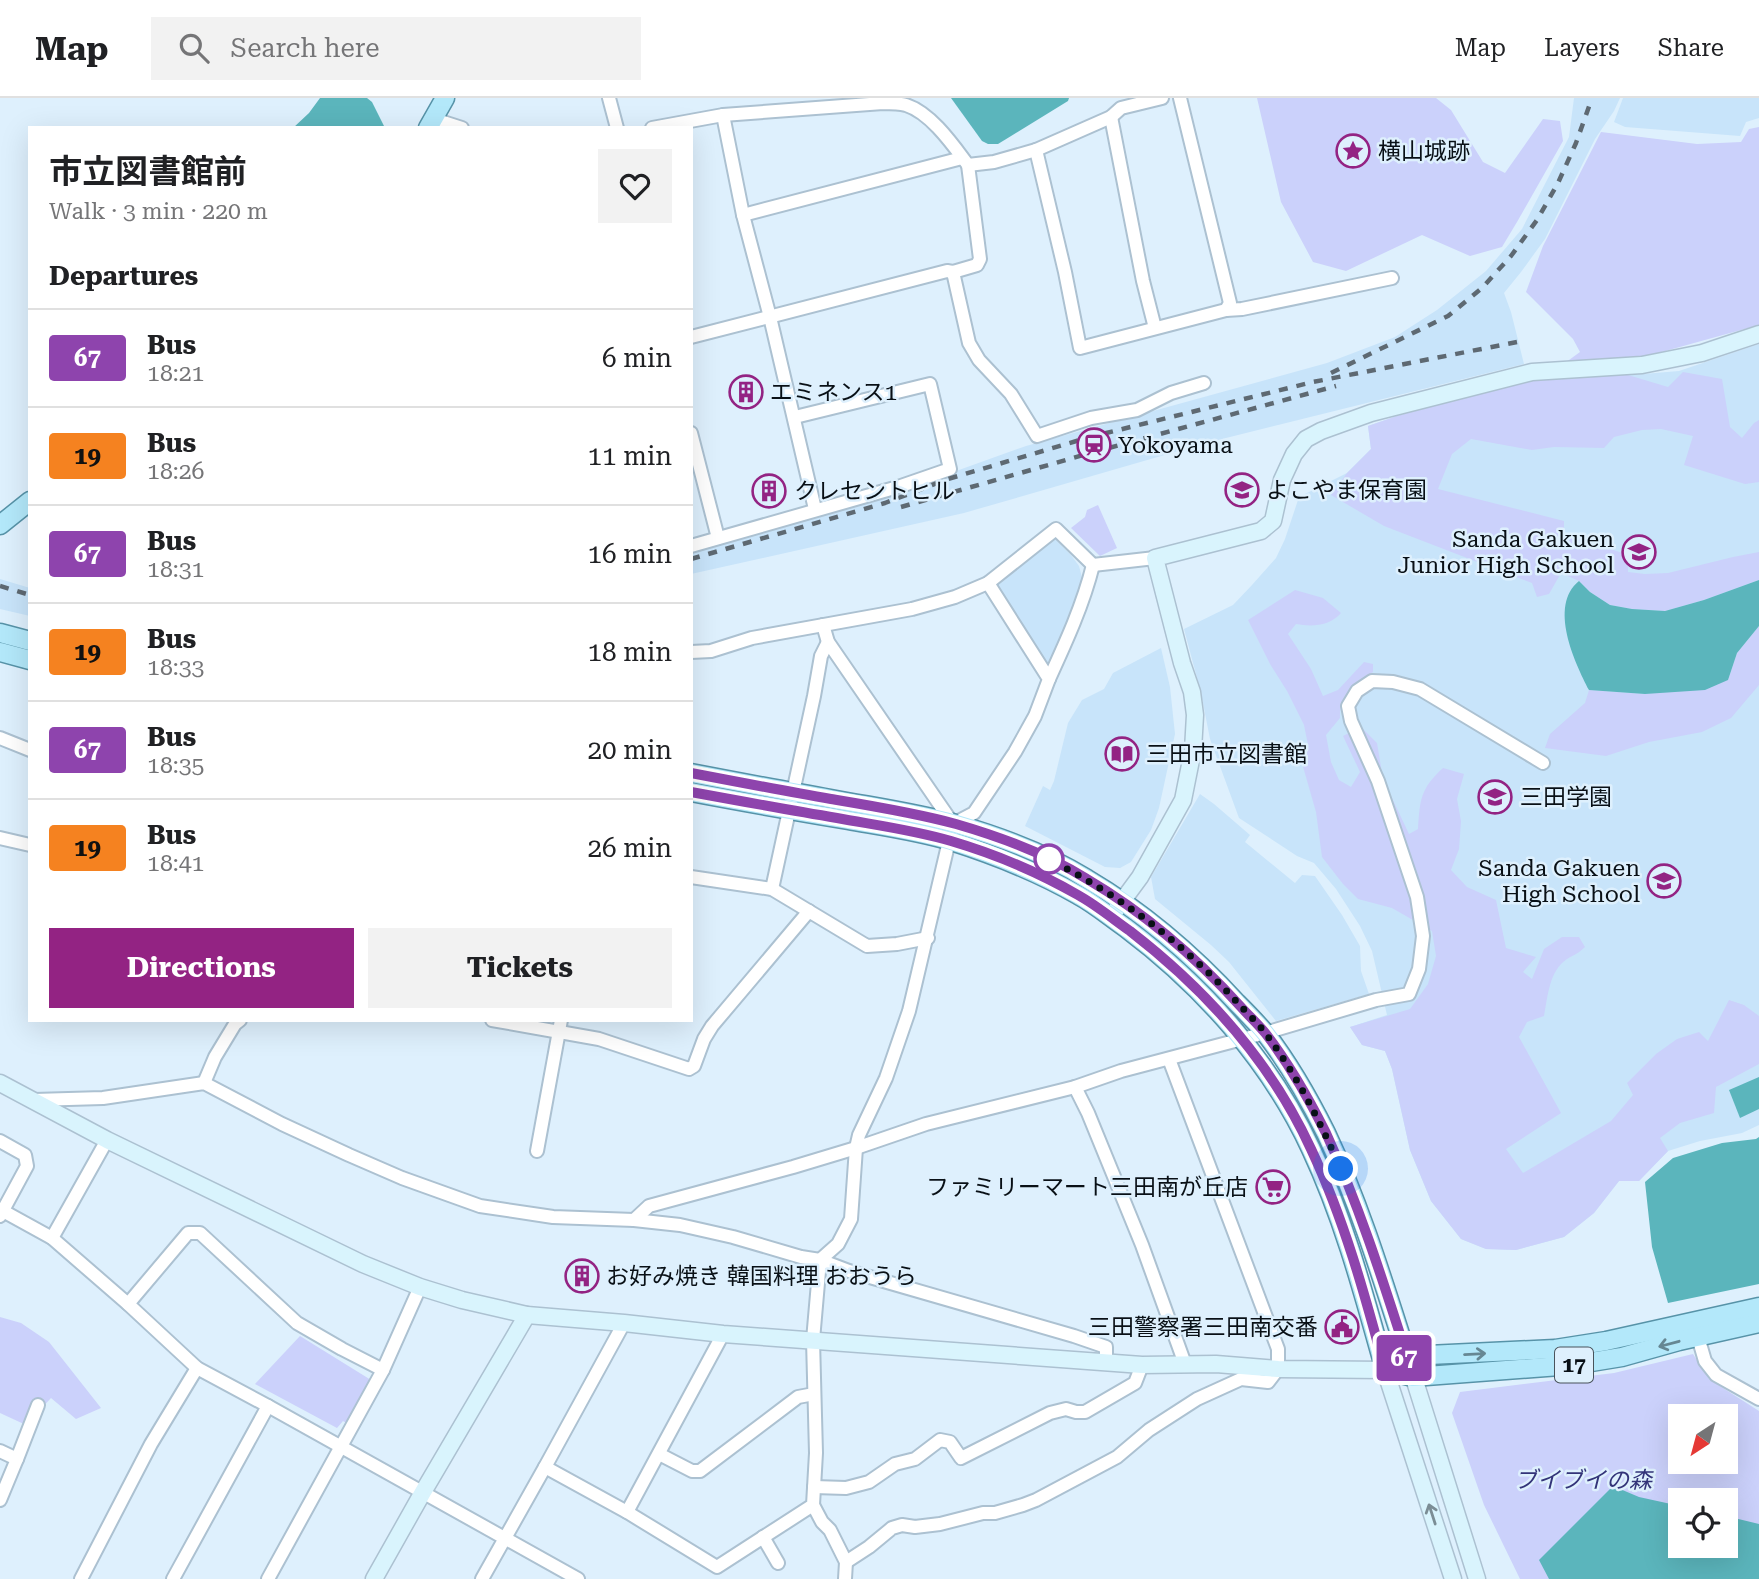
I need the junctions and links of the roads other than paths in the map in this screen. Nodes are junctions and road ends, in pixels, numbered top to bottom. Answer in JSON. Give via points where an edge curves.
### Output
{"nodes":[{"id":1,"x":445,"y":98,"type":"edge"},
{"id":2,"x":609,"y":98,"type":"edge"},
{"id":3,"x":1162,"y":98,"type":"edge"},
{"id":4,"x":1180,"y":98,"type":"edge"},
{"id":5,"x":882,"y":100,"type":"edge"},
{"id":6,"x":1116,"y":108,"type":"edge"},
{"id":7,"x":723,"y":115,"type":"junction"},
{"id":8,"x":431,"y":123,"type":"edge"},
{"id":9,"x":450,"y":126,"type":"edge"},
{"id":10,"x":616,"y":126,"type":"edge"},
{"id":11,"x":663,"y":126,"type":"edge"},
{"id":12,"x":1036,"y":150,"type":"junction"},
{"id":13,"x":965,"y":162,"type":"junction"},
{"id":14,"x":743,"y":215,"type":"junction"},
{"id":15,"x":953,"y":272,"type":"junction"},
{"id":16,"x":1392,"y":278,"type":"dead end"},
{"id":17,"x":1226,"y":310,"type":"junction"},
{"id":18,"x":770,"y":317,"type":"junction"},
{"id":19,"x":1155,"y":328,"type":"junction"},
{"id":20,"x":1759,"y":334,"type":"edge"},
{"id":21,"x":693,"y":336,"type":"edge"},
{"id":22,"x":1204,"y":383,"type":"dead end"},
{"id":23,"x":795,"y":417,"type":"junction"},
{"id":24,"x":693,"y":441,"type":"edge"},
{"id":25,"x":28,"y":503,"type":"edge"},
{"id":26,"x":815,"y":509,"type":"junction"},
{"id":27,"x":0,"y":525,"type":"edge"},
{"id":28,"x":718,"y":538,"type":"junction"},
{"id":29,"x":693,"y":544,"type":"edge"},
{"id":30,"x":1155,"y":558,"type":"junction"},
{"id":31,"x":1093,"y":565,"type":"junction"},
{"id":32,"x":988,"y":583,"type":"junction"},
{"id":33,"x":823,"y":625,"type":"junction"},
{"id":34,"x":0,"y":633,"type":"edge"},
{"id":35,"x":28,"y":640,"type":"edge"},
{"id":36,"x":828,"y":642,"type":"junction"},
{"id":37,"x":0,"y":652,"type":"edge"},
{"id":38,"x":693,"y":652,"type":"edge"},
{"id":39,"x":28,"y":659,"type":"edge"},
{"id":40,"x":1049,"y":679,"type":"junction"},
{"id":41,"x":0,"y":738,"type":"edge"},
{"id":42,"x":28,"y":749,"type":"edge"},
{"id":43,"x":1543,"y":763,"type":"dead end"},
{"id":44,"x":693,"y":774,"type":"edge"},
{"id":45,"x":693,"y":792,"type":"edge"},
{"id":46,"x":791,"y":801,"type":"junction"},
{"id":47,"x":952,"y":832,"type":"junction"},
{"id":48,"x":0,"y":838,"type":"edge"},
{"id":49,"x":28,"y":845,"type":"edge"},
{"id":50,"x":693,"y":877,"type":"edge"},
{"id":51,"x":772,"y":889,"type":"junction"},
{"id":52,"x":1122,"y":901,"type":"junction"},
{"id":53,"x":809,"y":911,"type":"junction"},
{"id":54,"x":1111,"y":917,"type":"junction"},
{"id":55,"x":928,"y":938,"type":"junction"},
{"id":56,"x":238,"y":1022,"type":"edge"},
{"id":57,"x":515,"y":1022,"type":"edge"},
{"id":58,"x":560,"y":1026,"type":"edge"},
{"id":59,"x":1265,"y":1033,"type":"junction"},
{"id":60,"x":1242,"y":1039,"type":"junction"},
{"id":61,"x":1169,"y":1059,"type":"junction"},
{"id":62,"x":0,"y":1083,"type":"edge"},
{"id":63,"x":204,"y":1083,"type":"junction"},
{"id":64,"x":1075,"y":1087,"type":"junction"},
{"id":65,"x":34,"y":1100,"type":"junction"},
{"id":66,"x":0,"y":1140,"type":"edge"},
{"id":67,"x":107,"y":1140,"type":"junction"},
{"id":68,"x":856,"y":1148,"type":"junction"},
{"id":69,"x":537,"y":1151,"type":"dead end"},
{"id":70,"x":1,"y":1213,"type":"edge"},
{"id":71,"x":634,"y":1220,"type":"junction"},
{"id":72,"x":52,"y":1238,"type":"junction"},
{"id":73,"x":820,"y":1261,"type":"junction"},
{"id":74,"x":419,"y":1287,"type":"junction"},
{"id":75,"x":128,"y":1304,"type":"junction"},
{"id":76,"x":1759,"y":1307,"type":"edge"},
{"id":77,"x":527,"y":1315,"type":"junction"},
{"id":78,"x":624,"y":1323,"type":"junction"},
{"id":79,"x":1759,"y":1323,"type":"edge"},
{"id":80,"x":723,"y":1334,"type":"junction"},
{"id":81,"x":1698,"y":1337,"type":"junction"},
{"id":82,"x":813,"y":1340,"type":"junction"},
{"id":83,"x":1407,"y":1356,"type":"junction"},
{"id":84,"x":1106,"y":1362,"type":"junction"},
{"id":85,"x":1185,"y":1364,"type":"junction"},
{"id":86,"x":1142,"y":1365,"type":"junction"},
{"id":87,"x":197,"y":1368,"type":"junction"},
{"id":88,"x":1278,"y":1369,"type":"junction"},
{"id":89,"x":383,"y":1370,"type":"junction"},
{"id":90,"x":1385,"y":1370,"type":"junction"},
{"id":91,"x":1413,"y":1377,"type":"junction"},
{"id":92,"x":814,"y":1394,"type":"junction"},
{"id":93,"x":1759,"y":1399,"type":"edge"},
{"id":94,"x":38,"y":1405,"type":"dead end"},
{"id":95,"x":268,"y":1406,"type":"junction"},
{"id":96,"x":341,"y":1447,"type":"junction"},
{"id":97,"x":0,"y":1451,"type":"edge"},
{"id":98,"x":659,"y":1454,"type":"junction"},
{"id":99,"x":17,"y":1458,"type":"junction"},
{"id":100,"x":545,"y":1467,"type":"junction"},
{"id":101,"x":814,"y":1487,"type":"junction"},
{"id":102,"x":423,"y":1492,"type":"junction"},
{"id":103,"x":0,"y":1500,"type":"edge"},
{"id":104,"x":813,"y":1504,"type":"junction"},
{"id":105,"x":627,"y":1512,"type":"junction"},
{"id":106,"x":763,"y":1537,"type":"junction"},
{"id":107,"x":505,"y":1538,"type":"junction"},
{"id":108,"x":846,"y":1562,"type":"junction"},
{"id":109,"x":778,"y":1563,"type":"dead end"},
{"id":110,"x":718,"y":1567,"type":"junction"},
{"id":111,"x":82,"y":1579,"type":"edge"},
{"id":112,"x":173,"y":1579,"type":"edge"},
{"id":113,"x":268,"y":1579,"type":"edge"},
{"id":114,"x":374,"y":1579,"type":"edge"},
{"id":115,"x":482,"y":1579,"type":"edge"},
{"id":116,"x":578,"y":1579,"type":"edge"},
{"id":117,"x":711,"y":1579,"type":"edge"},
{"id":118,"x":845,"y":1579,"type":"edge"},
{"id":119,"x":1453,"y":1579,"type":"edge"},
{"id":120,"x":1477,"y":1579,"type":"edge"}],
"edges":[{"from":1,"to":8,"type":"main road"},
{"from":2,"to":10,"type":"street"},
{"from":3,"to":6,"type":"street"},
{"from":4,"to":17,"type":"street","via":[[1227,286],[1230,303]]},
{"from":5,"to":7,"type":"street"},
{"from":5,"to":13,"type":"street","via":[[907,105],[926,117]]},
{"from":6,"to":12,"type":"street"},
{"from":6,"to":19,"type":"street","via":[[1143,281]]},
{"from":7,"to":11,"type":"street"},
{"from":7,"to":14,"type":"street"},
{"from":8,"to":9,"type":"street"},
{"from":12,"to":13,"type":"street","via":[[994,163]]},
{"from":12,"to":19,"type":"street","via":[[1080,348]]},
{"from":13,"to":14,"type":"street"},
{"from":13,"to":15,"type":"street","via":[[980,258],[977,265]]},
{"from":14,"to":18,"type":"street"},
{"from":15,"to":18,"type":"street"},
{"from":15,"to":22,"type":"street","via":[[969,343],[1037,436],[1091,418],[1137,410]]},
{"from":16,"to":17,"type":"street"},
{"from":17,"to":19,"type":"street"},
{"from":18,"to":21,"type":"street"},
{"from":18,"to":23,"type":"street"},
{"from":20,"to":30,"type":"street","via":[[1642,366],[1532,372],[1321,430],[1294,454],[1282,480],[1273,521],[1267,527]]},
{"from":23,"to":26,"type":"street"},
{"from":23,"to":26,"type":"street","via":[[930,384],[950,469]]},
{"from":24,"to":28,"type":"street"},
{"from":25,"to":27,"type":"main road"},
{"from":26,"to":28,"type":"street"},
{"from":28,"to":29,"type":"street"},
{"from":30,"to":31,"type":"street"},
{"from":30,"to":52,"type":"street","via":[[1192,692],[1193,750],[1183,800]]},
{"from":31,"to":32,"type":"street","via":[[1056,529]]},
{"from":31,"to":40,"type":"street","via":[[1075,623]]},
{"from":32,"to":33,"type":"street","via":[[912,609]]},
{"from":32,"to":40,"type":"street"},
{"from":33,"to":36,"type":"street"},
{"from":33,"to":38,"type":"street"},
{"from":34,"to":35,"type":"main road"},
{"from":36,"to":46,"type":"street","via":[[821,656]]},
{"from":36,"to":47,"type":"street"},
{"from":37,"to":39,"type":"main road"},
{"from":40,"to":47,"type":"street","via":[[1015,752],[974,813]]},
{"from":41,"to":42,"type":"street"},
{"from":43,"to":59,"type":"street","via":[[1420,689],[1372,681],[1357,691],[1348,706],[1351,721],[1378,781],[1417,897],[1423,936],[1419,969],[1409,995],[1376,1000]]},
{"from":44,"to":46,"type":"main road"},
{"from":45,"to":46,"type":"main road"},
{"from":46,"to":47,"type":"main road","via":[[907,830]]},
{"from":46,"to":51,"type":"street"},
{"from":47,"to":52,"type":"main road","via":[[1000,839],[1047,858]]},
{"from":47,"to":54,"type":"main road","via":[[1080,896]]},
{"from":47,"to":55,"type":"street"},
{"from":48,"to":49,"type":"street"},
{"from":50,"to":51,"type":"street"},
{"from":51,"to":53,"type":"street"},
{"from":52,"to":54,"type":"street"},
{"from":52,"to":59,"type":"main road","via":[[1188,953]]},
{"from":53,"to":55,"type":"street","via":[[867,946]]},
{"from":53,"to":58,"type":"street","via":[[712,1026],[689,1069]]},
{"from":54,"to":60,"type":"main road","via":[[1162,956]]},
{"from":55,"to":68,"type":"street","via":[[909,1011]]},
{"from":56,"to":63,"type":"street"},
{"from":57,"to":58,"type":"street"},
{"from":58,"to":69,"type":"street"},
{"from":59,"to":60,"type":"street"},
{"from":59,"to":83,"type":"main road","via":[[1299,1084],[1335,1154],[1368,1236]]},
{"from":60,"to":61,"type":"street"},
{"from":60,"to":90,"type":"main road","via":[[1310,1147],[1356,1270]]},
{"from":61,"to":64,"type":"street"},
{"from":61,"to":88,"type":"street","via":[[1278,1349]]},
{"from":62,"to":65,"type":"street"},
{"from":63,"to":65,"type":"street","via":[[103,1098]]},
{"from":63,"to":71,"type":"street","via":[[349,1155],[480,1206],[553,1217]]},
{"from":64,"to":68,"type":"street","via":[[926,1124]]},
{"from":64,"to":85,"type":"street","via":[[1137,1233]]},
{"from":65,"to":67,"type":"street"},
{"from":66,"to":70,"type":"street","via":[[25,1154],[27,1166]]},
{"from":67,"to":72,"type":"street"},
{"from":67,"to":74,"type":"street"},
{"from":68,"to":71,"type":"street","via":[[649,1206]]},
{"from":68,"to":73,"type":"street","via":[[851,1219],[838,1244]]},
{"from":70,"to":72,"type":"street"},
{"from":71,"to":73,"type":"street","via":[[680,1225]]},
{"from":72,"to":75,"type":"street"},
{"from":73,"to":82,"type":"street"},
{"from":73,"to":84,"type":"street","via":[[1106,1347]]},
{"from":74,"to":77,"type":"street"},
{"from":74,"to":89,"type":"street"},
{"from":75,"to":87,"type":"street"},
{"from":75,"to":89,"type":"street","via":[[188,1233],[200,1233],[298,1323]]},
{"from":83,"to":76,"type":"main road","number":"17","one_way":true,"via":[[1555,1349]]},
{"from":77,"to":78,"type":"street"},
{"from":77,"to":102,"type":"street"},
{"from":78,"to":80,"type":"street"},
{"from":78,"to":100,"type":"street"},
{"from":79,"to":81,"type":"main road","number":"17"},
{"from":80,"to":82,"type":"street"},
{"from":80,"to":98,"type":"street"},
{"from":81,"to":91,"type":"main road","number":"17","one_way":true,"via":[[1573,1365]]},
{"from":81,"to":93,"type":"street","via":[[1705,1361],[1716,1375]]},
{"from":82,"to":84,"type":"street"},
{"from":82,"to":92,"type":"street"},
{"from":83,"to":90,"type":"street"},
{"from":83,"to":91,"type":"street"},
{"from":84,"to":86,"type":"street"},
{"from":85,"to":86,"type":"street"},
{"from":85,"to":88,"type":"street"},
{"from":86,"to":101,"type":"street","via":[[1135,1383],[1085,1412],[1066,1409],[1050,1413],[961,1458],[950,1442],[940,1440],[915,1459],[895,1464],[869,1482],[846,1488]]},
{"from":87,"to":95,"type":"street"},
{"from":87,"to":111,"type":"street","via":[[151,1444]]},
{"from":88,"to":90,"type":"street"},
{"from":88,"to":108,"type":"street","via":[[1268,1382],[1241,1379],[1196,1399],[1117,1457],[1036,1500],[940,1524],[892,1528]]},
{"from":89,"to":96,"type":"street"},
{"from":90,"to":91,"type":"main road","number":"17"},
{"from":119,"to":90,"type":"street","one_way":true},
{"from":91,"to":120,"type":"street"},
{"from":92,"to":98,"type":"street","via":[[798,1397],[700,1471]]},
{"from":92,"to":101,"type":"street"},
{"from":94,"to":99,"type":"street"},
{"from":95,"to":96,"type":"street"},
{"from":95,"to":112,"type":"street"},
{"from":96,"to":102,"type":"street"},
{"from":96,"to":113,"type":"street"},
{"from":97,"to":99,"type":"street"},
{"from":98,"to":105,"type":"street"},
{"from":99,"to":103,"type":"street"},
{"from":100,"to":105,"type":"street"},
{"from":100,"to":107,"type":"street"},
{"from":101,"to":104,"type":"street"},
{"from":102,"to":107,"type":"street"},
{"from":102,"to":114,"type":"street"},
{"from":104,"to":106,"type":"street"},
{"from":104,"to":108,"type":"street"},
{"from":105,"to":110,"type":"street"},
{"from":106,"to":109,"type":"street"},
{"from":106,"to":110,"type":"street"},
{"from":107,"to":115,"type":"street"},
{"from":107,"to":116,"type":"street"},
{"from":108,"to":118,"type":"street"},
{"from":110,"to":117,"type":"street"}]}
